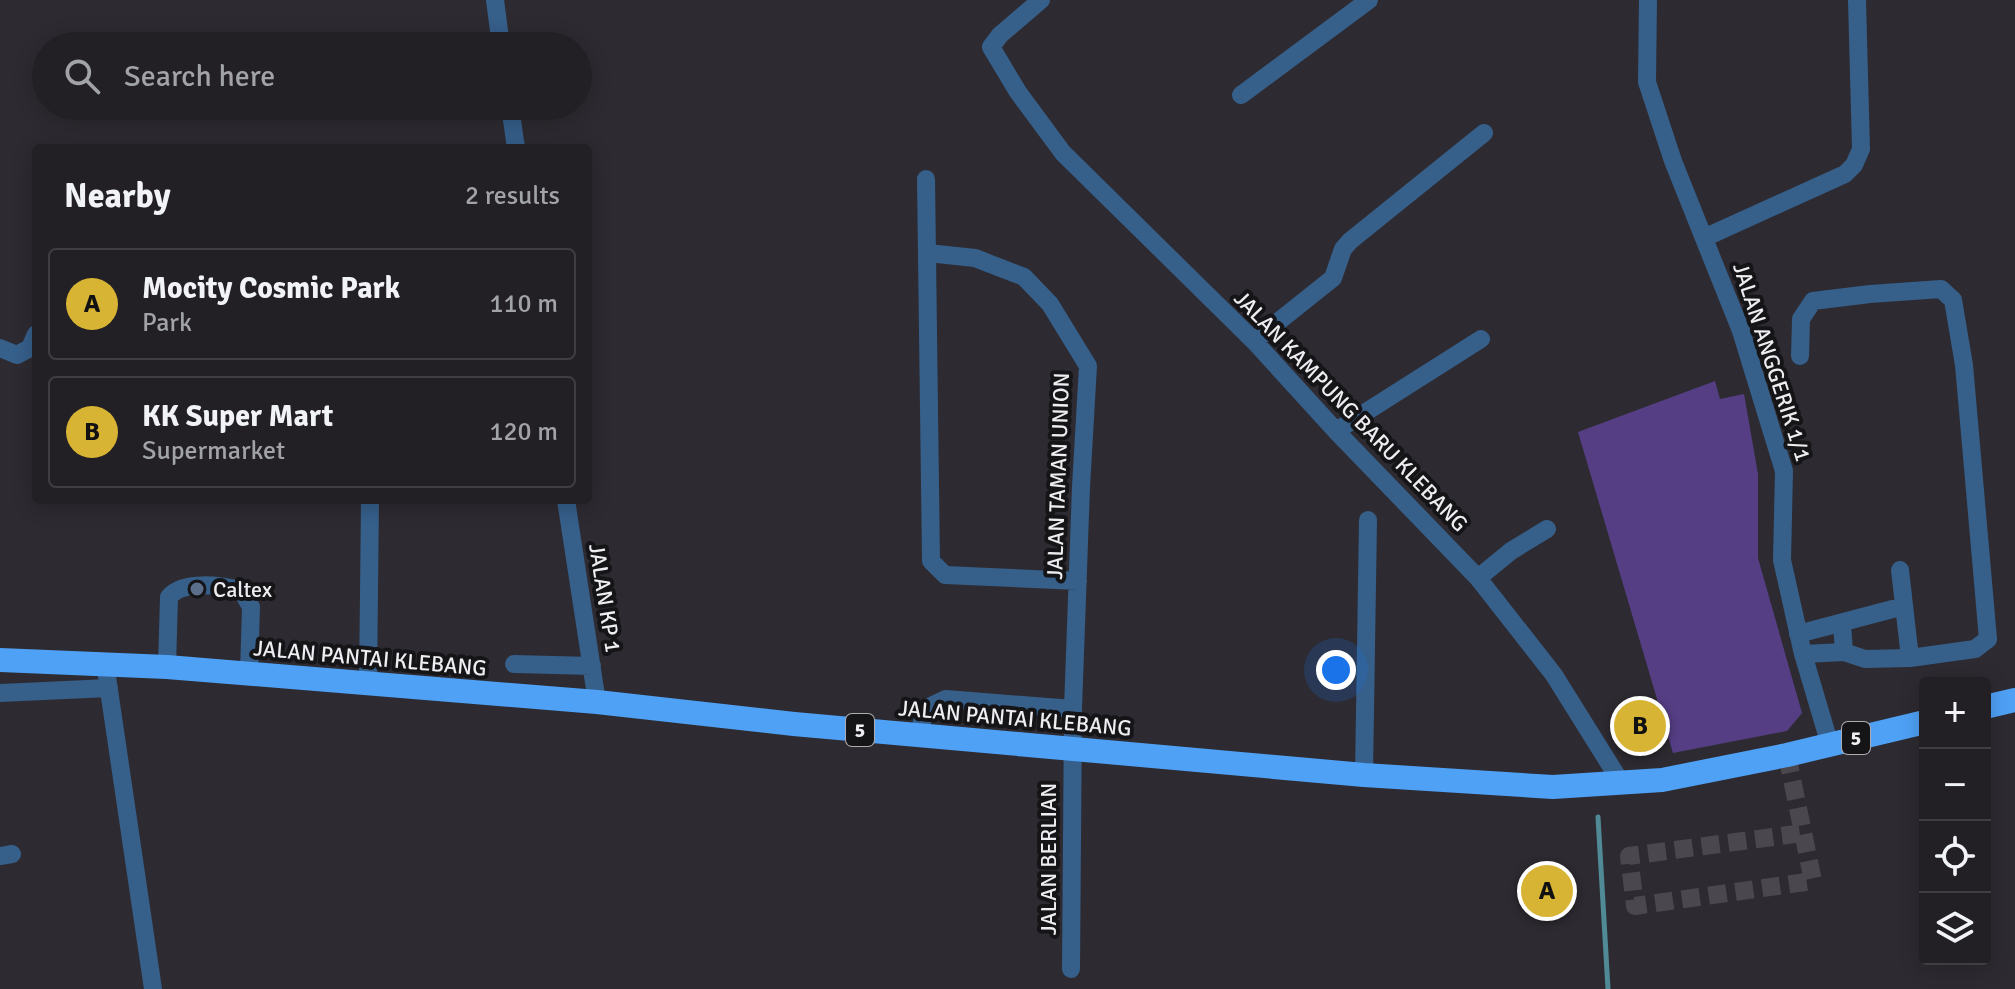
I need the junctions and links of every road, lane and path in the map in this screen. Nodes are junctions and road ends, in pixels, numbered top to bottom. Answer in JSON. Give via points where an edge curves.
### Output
{"nodes":[{"id":1,"x":495,"y":0,"type":"edge"},
{"id":2,"x":1041,"y":0,"type":"edge"},
{"id":3,"x":1369,"y":0,"type":"edge"},
{"id":4,"x":1648,"y":0,"type":"edge"},
{"id":5,"x":1857,"y":0,"type":"edge"},
{"id":6,"x":499,"y":32,"type":"edge"},
{"id":7,"x":1241,"y":95,"type":"dead end"},
{"id":8,"x":512,"y":120,"type":"edge"},
{"id":9,"x":1484,"y":133,"type":"dead end"},
{"id":10,"x":515,"y":144,"type":"edge"},
{"id":11,"x":926,"y":179,"type":"dead end"},
{"id":12,"x":1706,"y":237,"type":"junction"},
{"id":13,"x":928,"y":253,"type":"junction"},
{"id":14,"x":1481,"y":339,"type":"dead end"},
{"id":15,"x":1254,"y":341,"type":"junction"},
{"id":16,"x":32,"y":343,"type":"edge"},
{"id":17,"x":0,"y":348,"type":"edge"},
{"id":18,"x":1800,"y":356,"type":"dead end"},
{"id":19,"x":1336,"y":431,"type":"junction"},
{"id":20,"x":370,"y":504,"type":"edge"},
{"id":21,"x":567,"y":504,"type":"edge"},
{"id":22,"x":1368,"y":520,"type":"dead end"},
{"id":23,"x":1547,"y":529,"type":"dead end"},
{"id":24,"x":1900,"y":570,"type":"dead end"},
{"id":25,"x":1478,"y":578,"type":"junction"},
{"id":26,"x":1078,"y":581,"type":"junction"},
{"id":27,"x":1904,"y":606,"type":"junction"},
{"id":28,"x":1842,"y":624,"type":"junction"},
{"id":29,"x":1798,"y":634,"type":"junction"},
{"id":30,"x":1844,"y":652,"type":"junction"},
{"id":31,"x":1803,"y":654,"type":"junction"},
{"id":32,"x":1910,"y":658,"type":"junction"},
{"id":33,"x":0,"y":660,"type":"edge"},
{"id":34,"x":105,"y":663,"type":"junction"},
{"id":35,"x":514,"y":664,"type":"dead end"},
{"id":36,"x":592,"y":666,"type":"junction"},
{"id":37,"x":167,"y":667,"type":"junction"},
{"id":38,"x":249,"y":673,"type":"junction"},
{"id":39,"x":368,"y":685,"type":"junction"},
{"id":40,"x":109,"y":688,"type":"junction"},
{"id":41,"x":0,"y":693,"type":"edge"},
{"id":42,"x":2015,"y":700,"type":"edge"},
{"id":43,"x":597,"y":702,"type":"junction"},
{"id":44,"x":1991,"y":706,"type":"edge"},
{"id":45,"x":1073,"y":709,"type":"junction"},
{"id":46,"x":1919,"y":723,"type":"edge"},
{"id":47,"x":919,"y":735,"type":"junction"},
{"id":48,"x":1830,"y":745,"type":"junction"},
{"id":49,"x":1073,"y":750,"type":"junction"},
{"id":50,"x":1364,"y":775,"type":"junction"},
{"id":51,"x":1622,"y":784,"type":"junction"},
{"id":52,"x":1071,"y":969,"type":"dead end"},
{"id":53,"x":153,"y":989,"type":"edge"}],
"edges":[{"from":1,"to":6,"type":"street"},
{"from":2,"to":15,"type":"street","name":"JALAN KAMPUNG BARU KLEBANG","via":[[991,47],[1018,92],[1063,153]]},
{"from":3,"to":7,"type":"street"},
{"from":4,"to":12,"type":"street","name":"JALAN ANGGERIK 1/1","via":[[1647,82]]},
{"from":5,"to":12,"type":"street","via":[[1861,149],[1854,165],[1845,174]]},
{"from":8,"to":10,"type":"street"},
{"from":9,"to":15,"type":"street","via":[[1350,241],[1333,278]]},
{"from":11,"to":13,"type":"street"},
{"from":12,"to":29,"type":"street","name":"JALAN ANGGERIK 1/1","via":[[1784,471],[1782,560]]},
{"from":13,"to":26,"type":"street","name":"JALAN TAMAN UNION","via":[[975,258],[1024,277],[1050,304],[1088,366]]},
{"from":13,"to":26,"type":"street","via":[[931,561],[945,575]]},
{"from":14,"to":19,"type":"street"},
{"from":15,"to":19,"type":"street","name":"JALAN KAMPUNG BARU KLEBANG"},
{"from":16,"to":17,"type":"street","via":[[17,355]]},
{"from":18,"to":32,"type":"street","via":[[1801,319],[1813,301],[1941,289],[1953,300],[1964,365],[1988,639],[1975,649]]},
{"from":19,"to":25,"type":"street","name":"JALAN KAMPUNG BARU KLEBANG"},
{"from":20,"to":39,"type":"street"},
{"from":21,"to":36,"type":"street","name":"JALAN KP 1"},
{"from":22,"to":50,"type":"street"},
{"from":23,"to":25,"type":"street"},
{"from":24,"to":27,"type":"street"},
{"from":25,"to":51,"type":"street","name":"JALAN KAMPUNG BARU KLEBANG","via":[[1554,675]]},
{"from":26,"to":45,"type":"street","name":"JALAN TAMAN UNION"},
{"from":27,"to":28,"type":"street"},
{"from":27,"to":32,"type":"street"},
{"from":28,"to":29,"type":"street"},
{"from":28,"to":30,"type":"street"},
{"from":29,"to":31,"type":"street","name":"JALAN ANGGERIK 1/1"},
{"from":30,"to":31,"type":"street"},
{"from":30,"to":32,"type":"street","via":[[1865,659]]},
{"from":31,"to":48,"type":"street","name":"JALAN ANGGERIK 1/1"},
{"from":33,"to":34,"type":"highway","name":"JALAN PANTAI KLEBANG","number":"5"},
{"from":34,"to":37,"type":"highway","name":"JALAN PANTAI KLEBANG","number":"5"},
{"from":34,"to":40,"type":"street"},
{"from":35,"to":36,"type":"street"},
{"from":36,"to":43,"type":"street","name":"JALAN KP 1"},
{"from":37,"to":38,"type":"highway","name":"JALAN PANTAI KLEBANG","number":"5"},
{"from":37,"to":38,"type":"street","via":[[169,597],[183,586],[231,588],[242,591],[251,607]]},
{"from":38,"to":39,"type":"highway","name":"JALAN PANTAI KLEBANG","number":"5"},
{"from":39,"to":43,"type":"highway","name":"JALAN PANTAI KLEBANG","number":"5"},
{"from":40,"to":41,"type":"street"},
{"from":40,"to":53,"type":"street"},
{"from":42,"to":44,"type":"highway"},
{"from":43,"to":47,"type":"highway","name":"JALAN PANTAI KLEBANG","number":"5"},
{"from":45,"to":47,"type":"street","via":[[946,699],[925,709]]},
{"from":45,"to":49,"type":"street","name":"JALAN TAMAN UNION"},
{"from":46,"to":48,"type":"highway","name":"JALAN PANTAI KLEBANG","number":"5"},
{"from":47,"to":49,"type":"highway","name":"JALAN PANTAI KLEBANG","number":"5"},
{"from":48,"to":51,"type":"highway","name":"JALAN PANTAI KLEBANG","number":"5","via":[[1709,772]]},
{"from":49,"to":50,"type":"highway","name":"JALAN PANTAI KLEBANG","number":"5"},
{"from":49,"to":52,"type":"street","name":"JALAN BERLIAN"},
{"from":50,"to":51,"type":"highway","name":"JALAN PANTAI KLEBANG","number":"5","via":[[1553,787]]}]}
